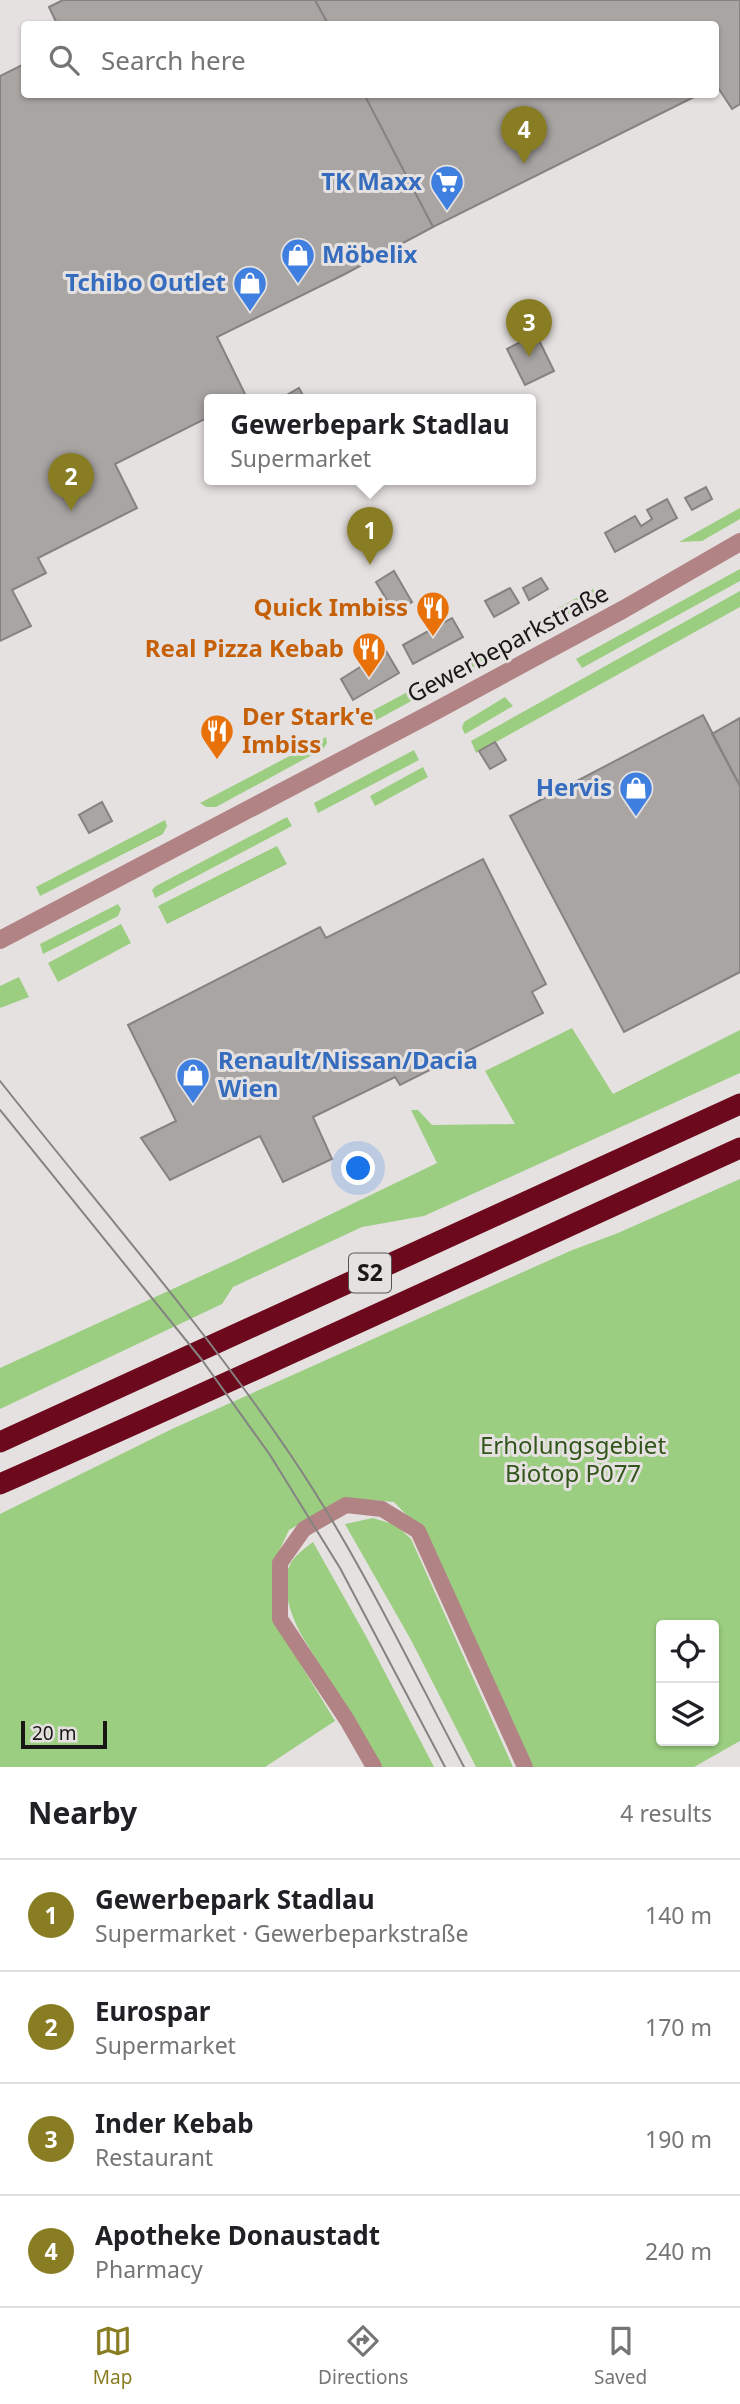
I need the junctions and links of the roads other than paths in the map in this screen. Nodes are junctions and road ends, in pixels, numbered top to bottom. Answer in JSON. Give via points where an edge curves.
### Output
{"nodes":[{"id":1,"x":740,"y":542,"type":"edge"},
{"id":2,"x":0,"y":940,"type":"edge"},
{"id":3,"x":740,"y":1104,"type":"edge"},
{"id":4,"x":740,"y":1148,"type":"edge"},
{"id":5,"x":0,"y":1442,"type":"edge"},
{"id":6,"x":0,"y":1484,"type":"edge"},
{"id":7,"x":374,"y":1767,"type":"edge"},
{"id":8,"x":526,"y":1767,"type":"edge"}],
"edges":[{"from":1,"to":2,"type":"street","name":"Gewerbeparkstraße","via":[[430,714]]},
{"from":3,"to":5,"type":"highway","number":"S2"},
{"from":4,"to":6,"type":"highway","number":"S2"},
{"from":7,"to":8,"type":"lane","via":[[279,1619],[280,1563],[304,1529],[346,1505],[382,1508],[418,1531]]}]}
